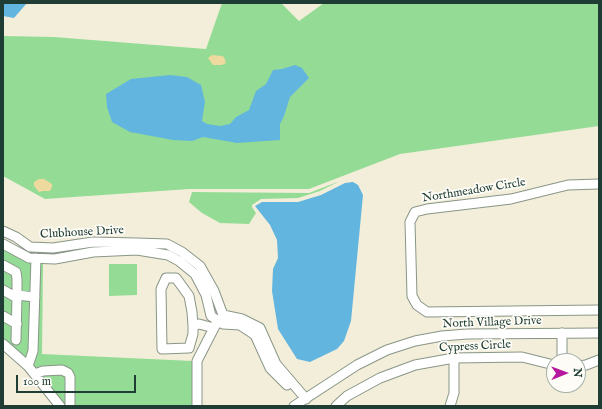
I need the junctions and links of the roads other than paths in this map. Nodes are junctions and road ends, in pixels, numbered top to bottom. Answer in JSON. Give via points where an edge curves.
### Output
{"nodes":[{"id":1,"x":599,"y":184,"type":"edge"},
{"id":2,"x":3,"y":231,"type":"edge"},
{"id":3,"x":3,"y":244,"type":"edge"},
{"id":4,"x":36,"y":258,"type":"junction"},
{"id":5,"x":3,"y":265,"type":"edge"},
{"id":6,"x":3,"y":290,"type":"edge"},
{"id":7,"x":17,"y":296,"type":"junction"},
{"id":8,"x":35,"y":296,"type":"junction"},
{"id":9,"x":599,"y":310,"type":"edge"},
{"id":10,"x":3,"y":316,"type":"edge"},
{"id":11,"x":218,"y":321,"type":"junction"},
{"id":12,"x":17,"y":324,"type":"junction"},
{"id":13,"x":193,"y":326,"type":"junction"},
{"id":14,"x":562,"y":333,"type":"junction"},
{"id":15,"x":599,"y":333,"type":"edge"},
{"id":16,"x":16,"y":340,"type":"dead end"},
{"id":17,"x":3,"y":344,"type":"edge"},
{"id":18,"x":562,"y":353,"type":"edge"},
{"id":19,"x":454,"y":358,"type":"junction"},
{"id":20,"x":599,"y":360,"type":"edge"},
{"id":21,"x":546,"y":362,"type":"edge"},
{"id":22,"x":586,"y":365,"type":"edge"},
{"id":23,"x":28,"y":366,"type":"junction"},
{"id":24,"x":35,"y":374,"type":"junction"},
{"id":25,"x":304,"y":402,"type":"edge"},
{"id":26,"x":60,"y":406,"type":"edge"},
{"id":27,"x":70,"y":406,"type":"edge"},
{"id":28,"x":197,"y":406,"type":"edge"},
{"id":29,"x":294,"y":406,"type":"edge"},
{"id":30,"x":336,"y":406,"type":"edge"},
{"id":31,"x":450,"y":406,"type":"edge"}],
"edges":[{"from":1,"to":9,"type":"street","name":"Northmeadow Circle","via":[[568,185],[511,199],[415,212],[410,222],[412,296],[417,305],[428,312]]},
{"from":2,"to":11,"type":"street","name":"Clubhouse Drive","via":[[30,247],[54,248],[94,242],[167,244],[200,266],[214,290]]},
{"from":3,"to":4,"type":"street","name":"Clubhouse Drive","via":[[29,258]]},
{"from":4,"to":8,"type":"street"},
{"from":4,"to":11,"type":"street","name":"Clubhouse Drive","via":[[55,259],[93,252],[137,250],[168,255],[195,274],[206,295],[211,316]]},
{"from":5,"to":7,"type":"street","via":[[16,272]]},
{"from":6,"to":7,"type":"street"},
{"from":7,"to":8,"type":"street"},
{"from":7,"to":12,"type":"street"},
{"from":8,"to":23,"type":"street","via":[[33,351]]},
{"from":10,"to":12,"type":"street"},
{"from":11,"to":13,"type":"street"},
{"from":11,"to":25,"type":"street","via":[[223,324],[240,325],[255,335],[270,368]]},
{"from":11,"to":28,"type":"street","via":[[197,361]]},
{"from":12,"to":16,"type":"street"},
{"from":13,"to":13,"type":"street","via":[[189,348],[162,349],[161,289],[166,278],[176,278],[189,296]]},
{"from":14,"to":15,"type":"street","name":"North Village Drive"},
{"from":14,"to":18,"type":"street"},
{"from":14,"to":25,"type":"street","name":"North Village Drive","via":[[467,334],[415,341],[387,350],[357,365]]},
{"from":17,"to":23,"type":"street"},
{"from":19,"to":21,"type":"street","name":"Cypress Circle","via":[[522,357]]},
{"from":19,"to":30,"type":"street","name":"Cypress Circle","via":[[415,365],[380,378],[347,396]]},
{"from":19,"to":31,"type":"street","via":[[454,393]]},
{"from":20,"to":22,"type":"street"},
{"from":23,"to":24,"type":"street"},
{"from":24,"to":26,"type":"street"},
{"from":24,"to":27,"type":"street","via":[[62,370],[68,373]]},
{"from":25,"to":29,"type":"street","name":"North Village Drive"}]}
